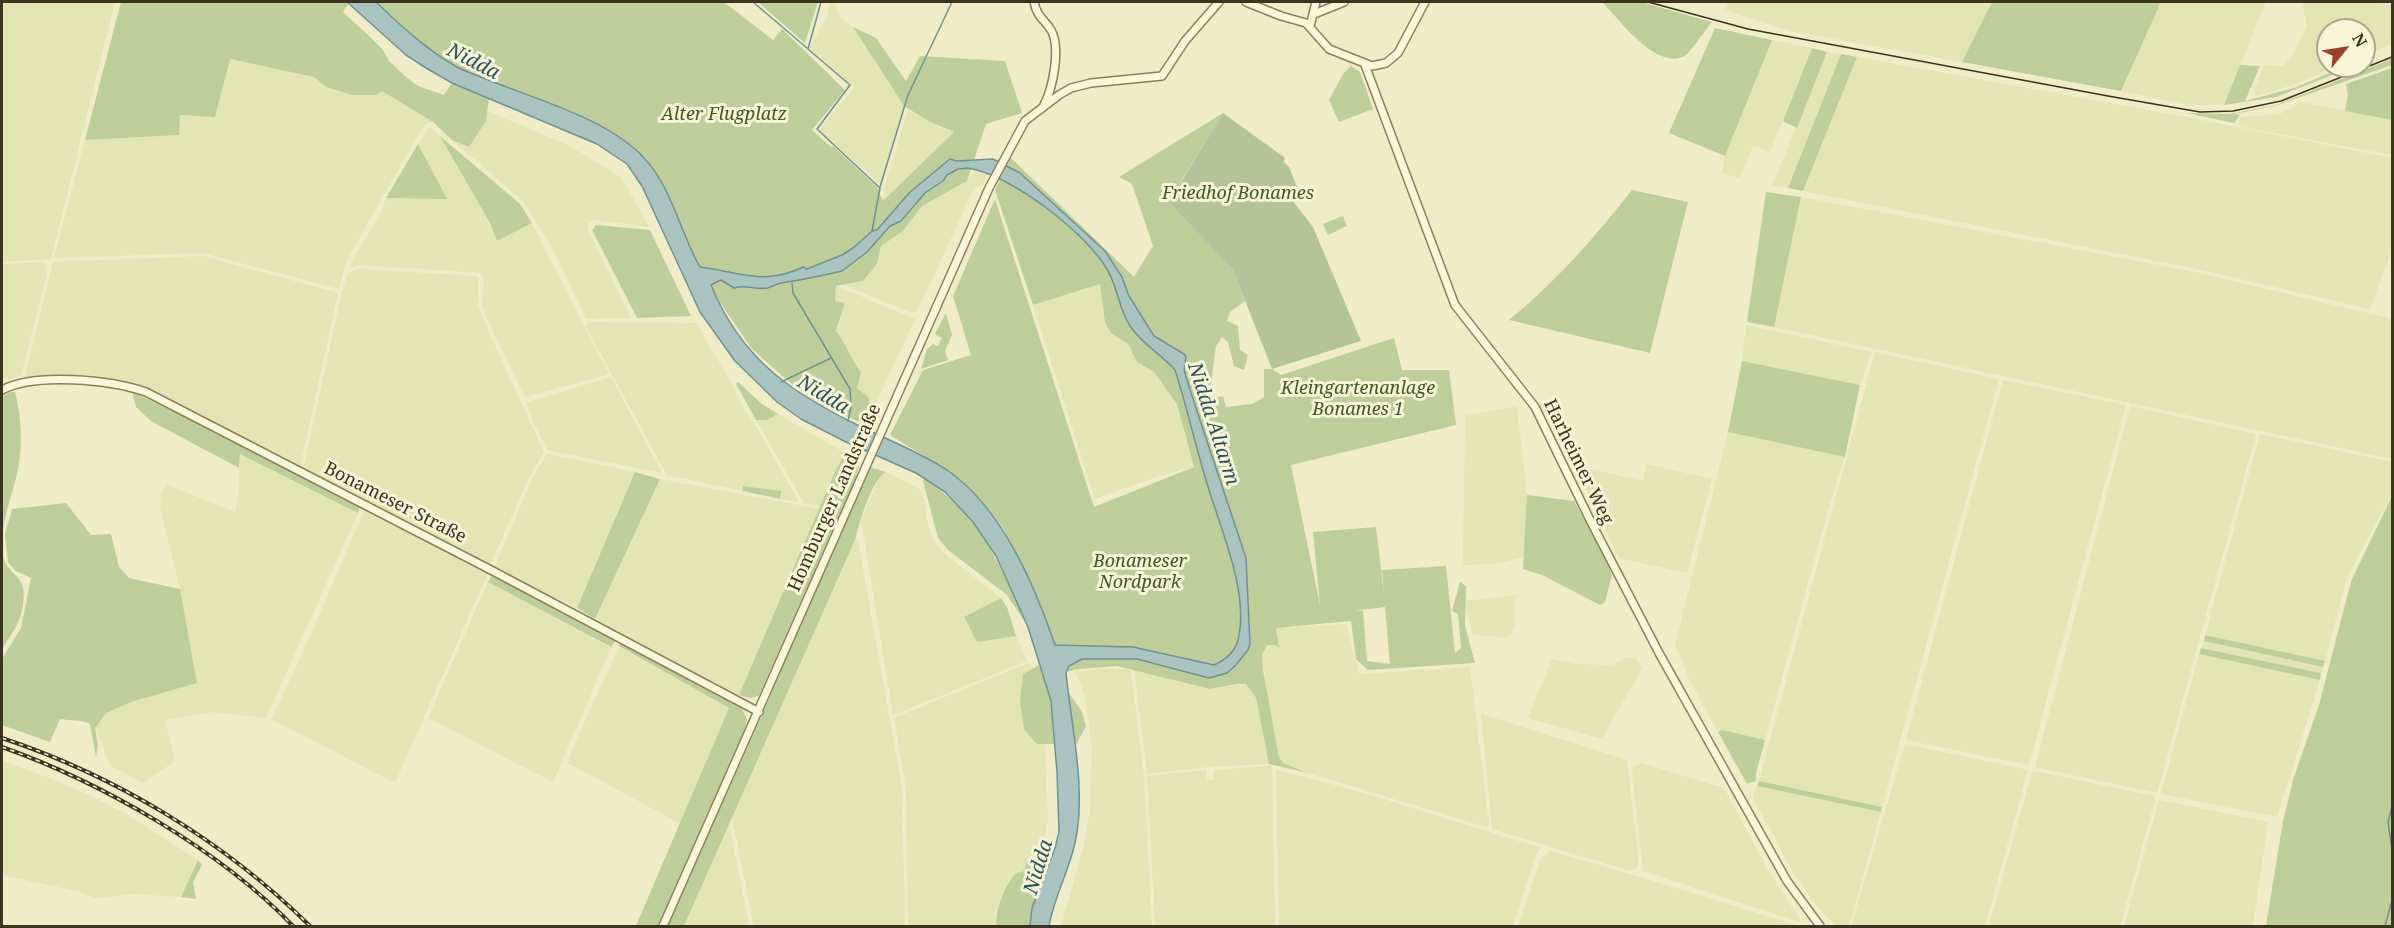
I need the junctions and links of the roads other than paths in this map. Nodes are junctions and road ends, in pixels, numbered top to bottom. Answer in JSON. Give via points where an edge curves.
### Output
{"nodes":[{"id":1,"x":1034,"y":2,"type":"edge"},
{"id":2,"x":1219,"y":2,"type":"edge"},
{"id":3,"x":1246,"y":2,"type":"edge"},
{"id":4,"x":1316,"y":2,"type":"edge"},
{"id":5,"x":1339,"y":2,"type":"edge"},
{"id":6,"x":1425,"y":2,"type":"edge"},
{"id":7,"x":1314,"y":14,"type":"junction"},
{"id":8,"x":1310,"y":26,"type":"junction"},
{"id":9,"x":1365,"y":65,"type":"junction"},
{"id":10,"x":1051,"y":92,"type":"junction"},
{"id":11,"x":1059,"y":95,"type":"junction"},
{"id":12,"x":1043,"y":106,"type":"junction"},
{"id":13,"x":2,"y":390,"type":"edge"},
{"id":14,"x":759,"y":712,"type":"junction"},
{"id":15,"x":663,"y":927,"type":"edge"},
{"id":16,"x":1820,"y":927,"type":"edge"}],
"edges":[{"from":1,"to":10,"type":"street","via":[[1038,15],[1053,35],[1055,74]]},
{"from":2,"to":11,"type":"street","via":[[1185,41],[1165,73],[1158,77],[1091,83]]},
{"from":3,"to":8,"type":"street"},
{"from":4,"to":7,"type":"street"},
{"from":5,"to":7,"type":"street"},
{"from":6,"to":9,"type":"street","via":[[1398,53],[1386,63]]},
{"from":7,"to":8,"type":"street"},
{"from":8,"to":9,"type":"street","via":[[1329,49]]},
{"from":9,"to":16,"type":"street","name":"Harheimer Weg","via":[[1455,305],[1535,407],[1670,674],[1787,881]]},
{"from":10,"to":11,"type":"street"},
{"from":10,"to":12,"type":"street","name":"Homburger Landstraße"},
{"from":11,"to":12,"type":"street"},
{"from":12,"to":14,"type":"street","name":"Homburger Landstraße","via":[[1023,125],[991,183]]},
{"from":13,"to":14,"type":"street","name":"Bonameser Straße","via":[[21,383],[81,380],[114,383],[146,392]]},
{"from":14,"to":15,"type":"street","name":"Homburger Landstraße"}]}
